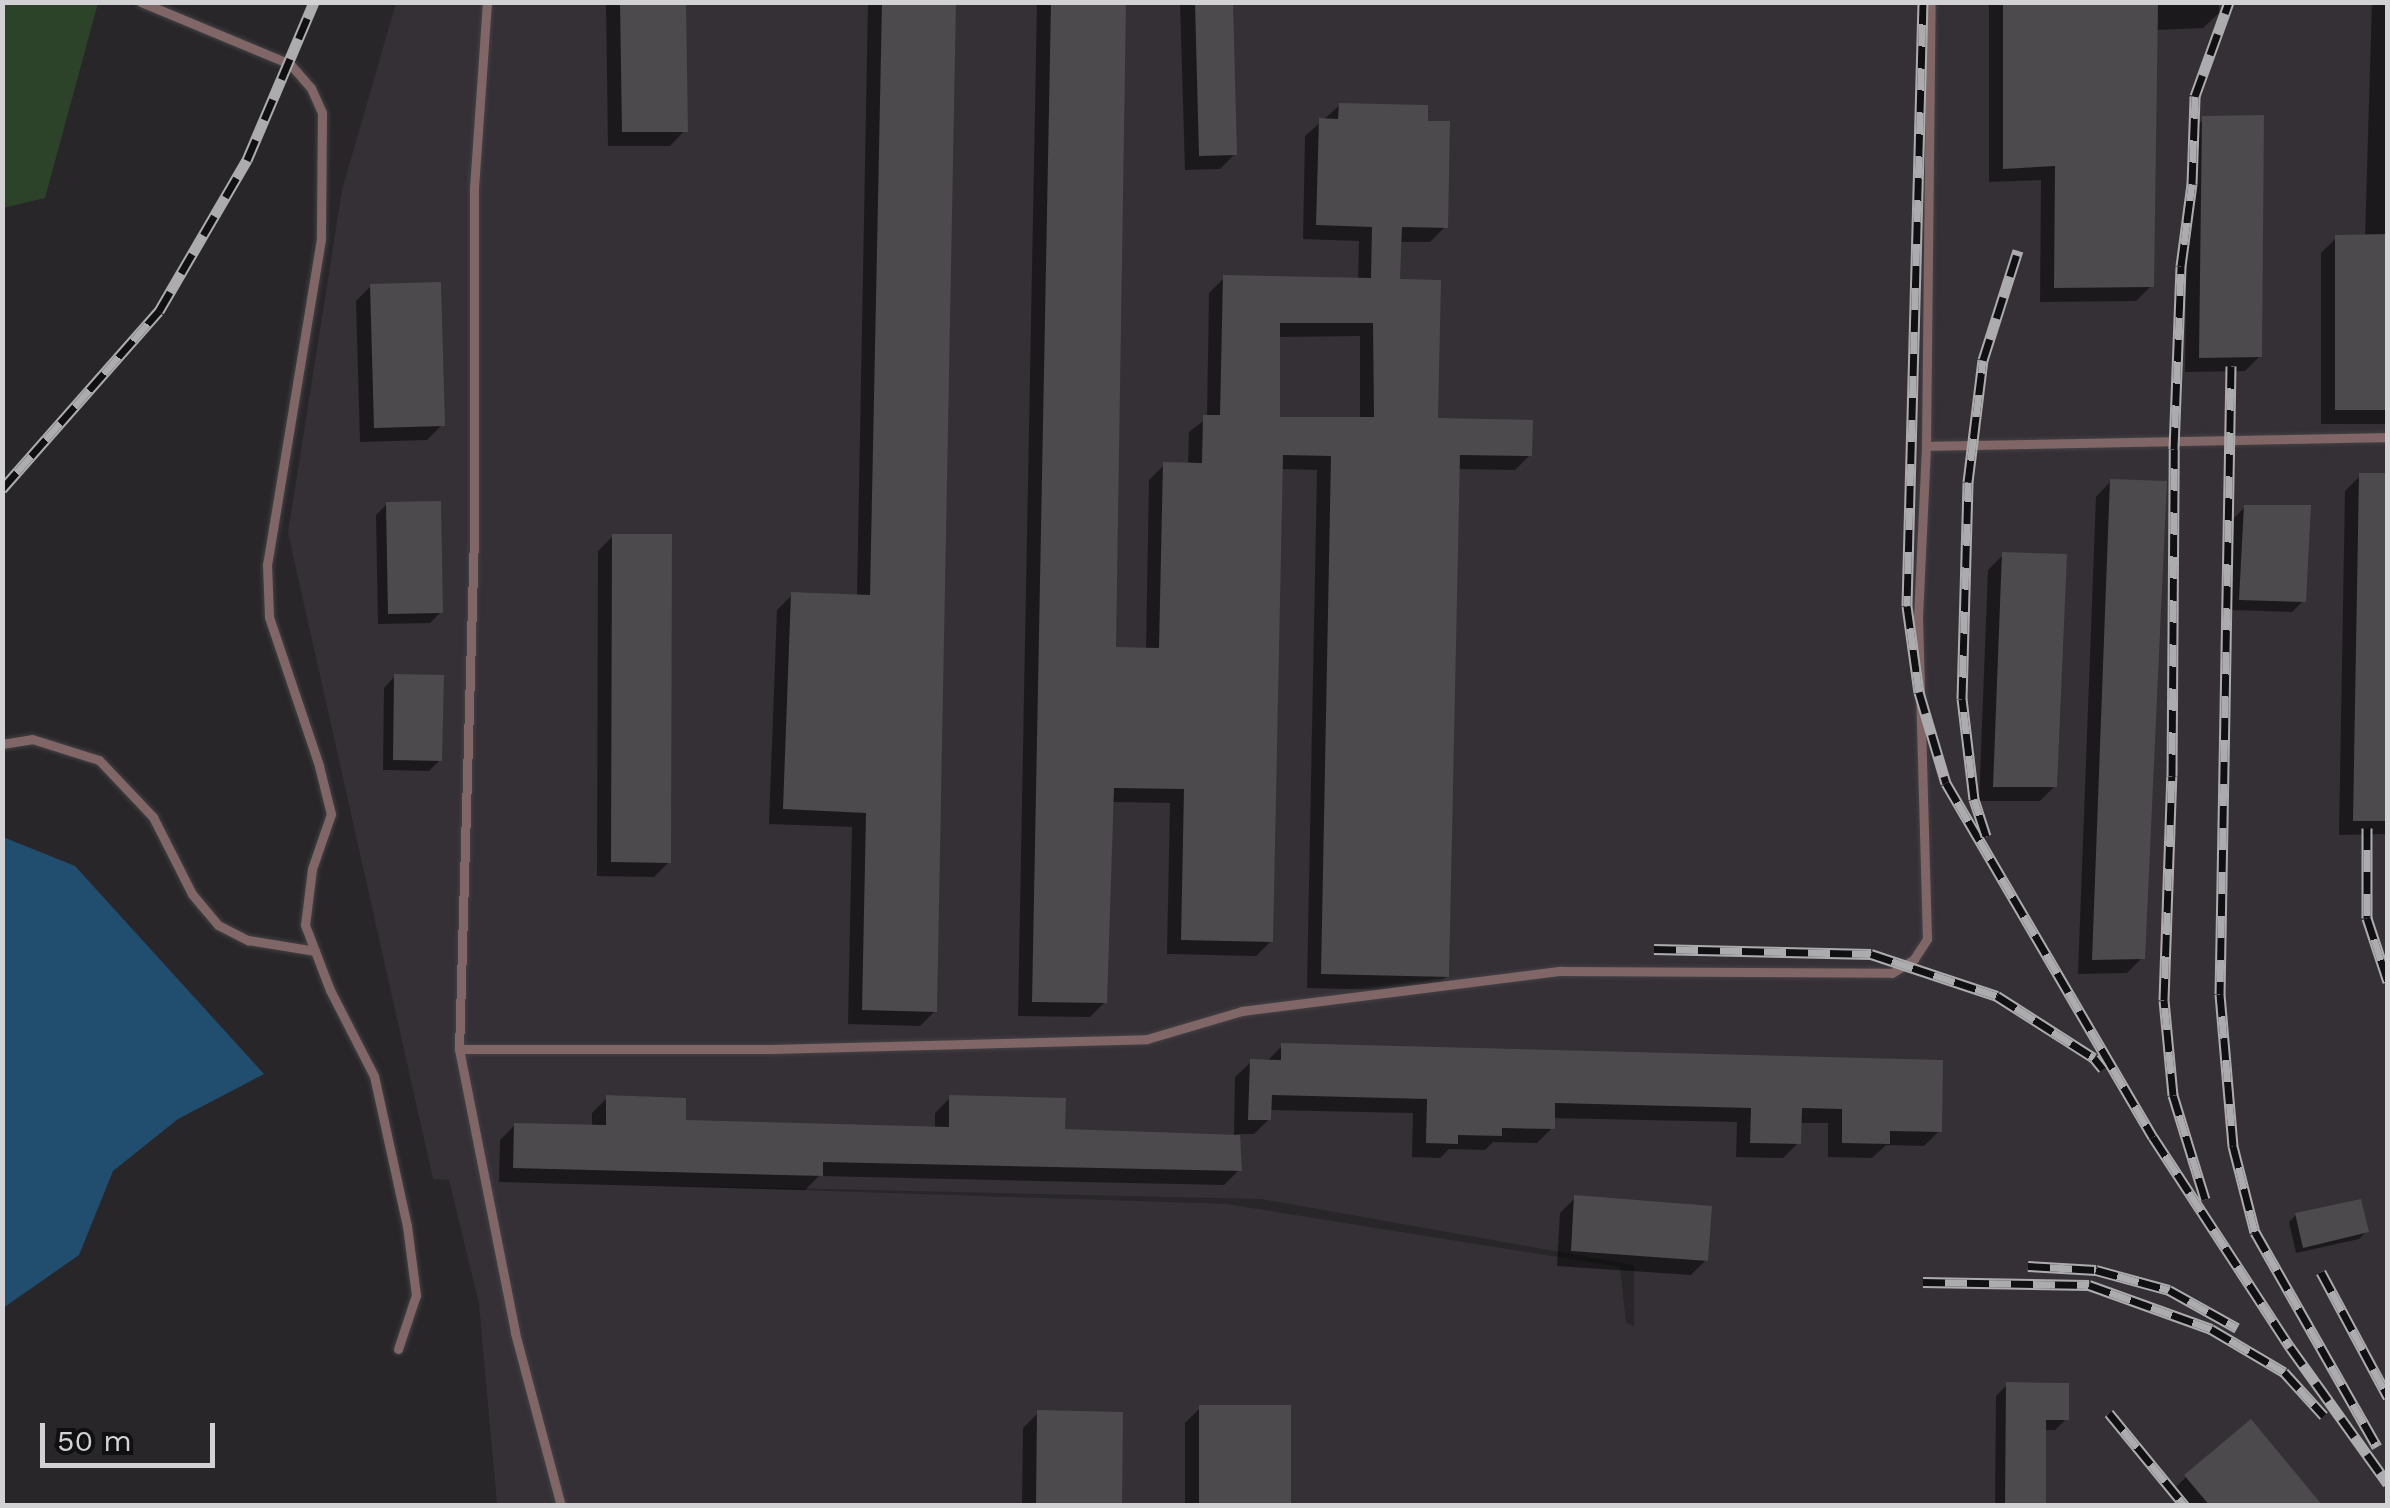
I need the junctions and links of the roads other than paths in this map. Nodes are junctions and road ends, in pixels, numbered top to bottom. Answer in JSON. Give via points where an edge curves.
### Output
{"nodes":[{"id":1,"x":141,"y":2,"type":"edge"},
{"id":2,"x":488,"y":2,"type":"edge"},
{"id":3,"x":1930,"y":2,"type":"edge"},
{"id":4,"x":2388,"y":438,"type":"edge"},
{"id":5,"x":1926,"y":446,"type":"junction"},
{"id":6,"x":2,"y":744,"type":"edge"},
{"id":7,"x":315,"y":951,"type":"junction"},
{"id":8,"x":459,"y":1050,"type":"junction"},
{"id":9,"x":398,"y":1349,"type":"dead end"},
{"id":10,"x":560,"y":1506,"type":"edge"}],
"edges":[{"from":1,"to":7,"type":"lane","via":[[290,64],[322,114],[320,239],[266,564],[269,617],[331,814],[312,868],[304,924]]},
{"from":2,"to":8,"type":"lane","via":[[474,186],[474,536]]},
{"from":3,"to":5,"type":"lane"},
{"from":4,"to":5,"type":"lane"},
{"from":5,"to":8,"type":"lane","via":[[1918,617],[1927,939],[1914,959],[1892,973],[1560,971],[1242,1011],[1147,1039]]},
{"from":6,"to":7,"type":"lane","via":[[32,739],[99,760],[153,817],[192,894],[218,925],[248,940]]},
{"from":7,"to":9,"type":"lane","via":[[374,1076],[408,1226],[416,1295]]},
{"from":8,"to":10,"type":"lane","via":[[515,1333]]}]}
